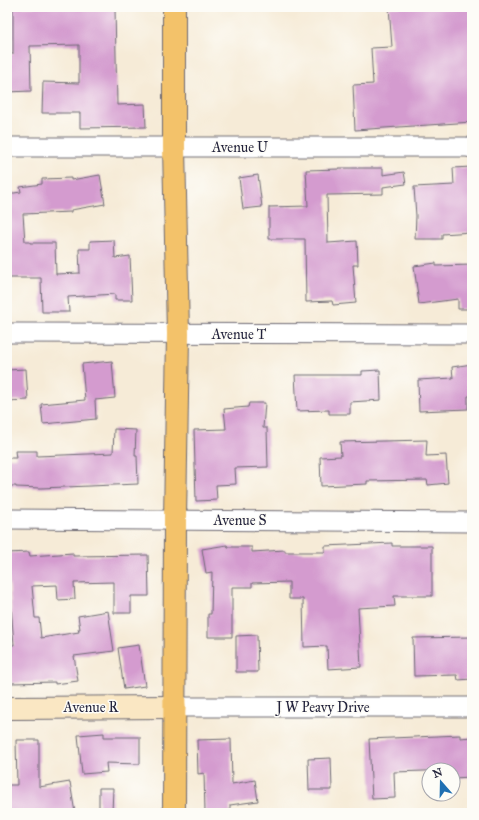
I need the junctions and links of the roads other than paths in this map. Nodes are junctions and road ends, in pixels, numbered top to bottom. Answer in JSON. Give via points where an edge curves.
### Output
{"nodes":[{"id":1,"x":174,"y":7,"type":"edge"},
{"id":2,"x":7,"y":147,"type":"edge"},
{"id":3,"x":174,"y":147,"type":"junction"},
{"id":4,"x":472,"y":148,"type":"edge"},
{"id":5,"x":7,"y":333,"type":"edge"},
{"id":6,"x":178,"y":334,"type":"junction"},
{"id":7,"x":472,"y":334,"type":"edge"},
{"id":8,"x":7,"y":520,"type":"edge"},
{"id":9,"x":175,"y":520,"type":"junction"},
{"id":10,"x":472,"y":522,"type":"edge"},
{"id":11,"x":174,"y":707,"type":"junction"},
{"id":12,"x":472,"y":707,"type":"edge"},
{"id":13,"x":7,"y":708,"type":"edge"},
{"id":14,"x":174,"y":813,"type":"edge"}],
"edges":[{"from":1,"to":3,"type":"main road"},
{"from":2,"to":3,"type":"street","name":"Avenue U"},
{"from":3,"to":4,"type":"street","name":"Avenue U"},
{"from":3,"to":6,"type":"main road"},
{"from":5,"to":6,"type":"street","name":"Avenue T"},
{"from":6,"to":7,"type":"street","name":"Avenue T"},
{"from":6,"to":9,"type":"main road"},
{"from":8,"to":9,"type":"street","name":"Avenue S"},
{"from":9,"to":10,"type":"street","name":"Avenue S"},
{"from":9,"to":11,"type":"main road"},
{"from":11,"to":12,"type":"street","name":"J W Peavy Drive"},
{"from":11,"to":13,"type":"street","name":"Avenue R"},
{"from":11,"to":14,"type":"main road"}]}
